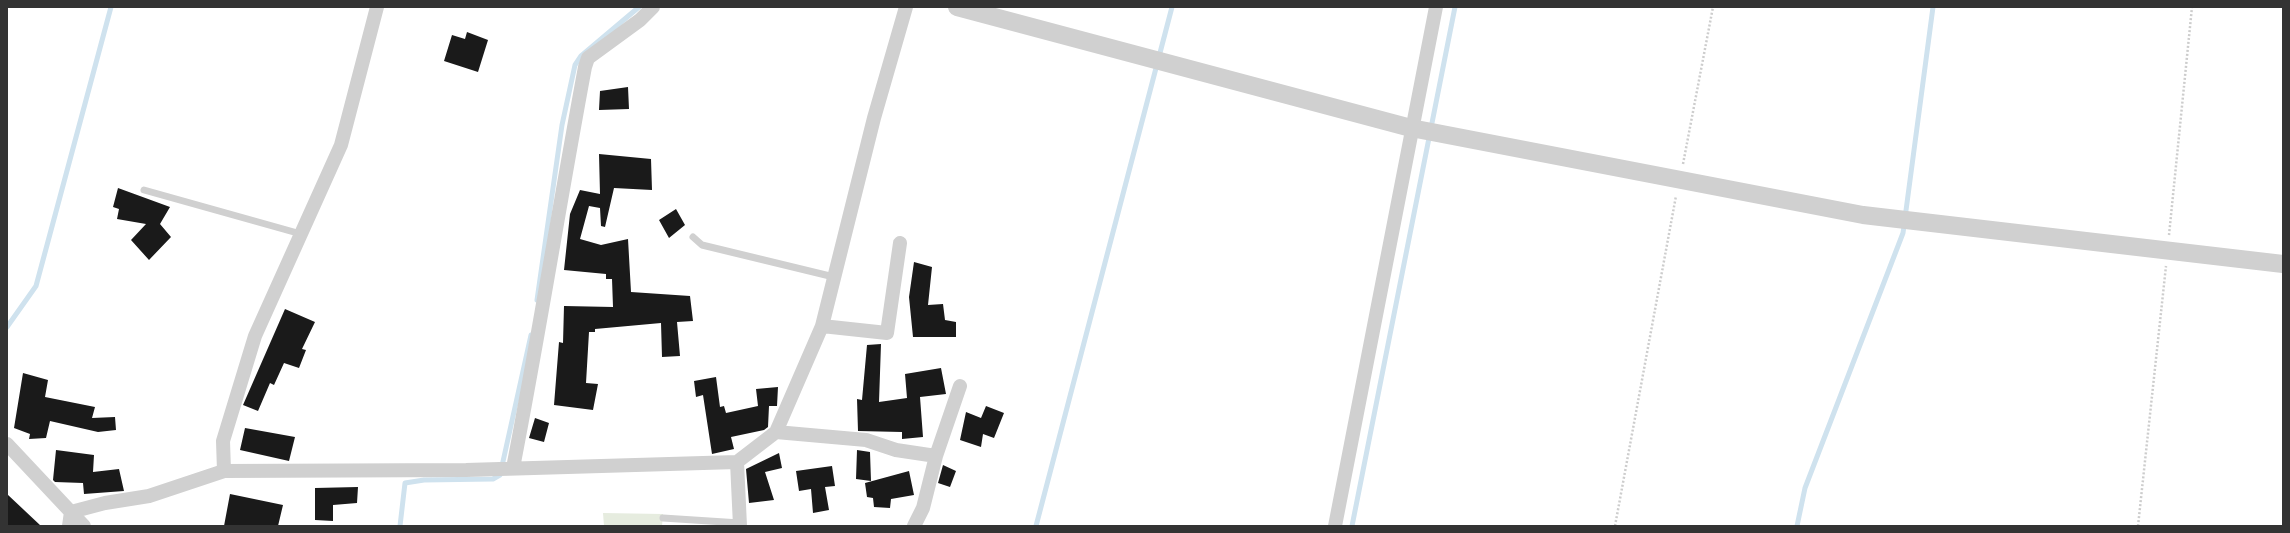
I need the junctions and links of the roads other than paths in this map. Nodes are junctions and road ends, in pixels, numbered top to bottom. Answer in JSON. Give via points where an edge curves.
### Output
{"nodes":[{"id":1,"x":377,"y":7,"type":"edge"},
{"id":2,"x":653,"y":7,"type":"edge"},
{"id":3,"x":906,"y":7,"type":"edge"},
{"id":4,"x":957,"y":7,"type":"edge"},
{"id":5,"x":1436,"y":7,"type":"edge"},
{"id":6,"x":1411,"y":128,"type":"junction"},
{"id":7,"x":144,"y":190,"type":"dead end"},
{"id":8,"x":301,"y":234,"type":"junction"},
{"id":9,"x":693,"y":237,"type":"dead end"},
{"id":10,"x":900,"y":243,"type":"dead end"},
{"id":11,"x":2283,"y":264,"type":"edge"},
{"id":12,"x":834,"y":277,"type":"junction"},
{"id":13,"x":822,"y":326,"type":"junction"},
{"id":14,"x":960,"y":386,"type":"dead end"},
{"id":15,"x":776,"y":432,"type":"junction"},
{"id":16,"x":7,"y":444,"type":"edge"},
{"id":17,"x":936,"y":456,"type":"junction"},
{"id":18,"x":737,"y":462,"type":"junction"},
{"id":19,"x":513,"y":468,"type":"junction"},
{"id":20,"x":224,"y":472,"type":"junction"},
{"id":21,"x":663,"y":518,"type":"dead end"},
{"id":22,"x":70,"y":519,"type":"edge"},
{"id":23,"x":740,"y":524,"type":"edge"},
{"id":24,"x":84,"y":526,"type":"edge"},
{"id":25,"x":914,"y":526,"type":"edge"},
{"id":26,"x":1335,"y":526,"type":"edge"}],
"edges":[{"from":1,"to":8,"type":"street","via":[[341,145]]},
{"from":2,"to":19,"type":"street","via":[[640,20],[588,58],[585,67],[554,235],[544,307]]},
{"from":3,"to":12,"type":"street","via":[[874,118]]},
{"from":4,"to":6,"type":"street"},
{"from":5,"to":6,"type":"street"},
{"from":6,"to":11,"type":"street","via":[[1863,215]]},
{"from":6,"to":26,"type":"street"},
{"from":7,"to":8,"type":"lane"},
{"from":8,"to":20,"type":"street","via":[[255,336],[222,440]]},
{"from":9,"to":12,"type":"lane","via":[[702,245]]},
{"from":10,"to":13,"type":"street","via":[[886,333]]},
{"from":12,"to":13,"type":"street"},
{"from":13,"to":15,"type":"street"},
{"from":14,"to":17,"type":"street"},
{"from":15,"to":17,"type":"street","via":[[866,440],[896,450]]},
{"from":15,"to":18,"type":"street"},
{"from":16,"to":22,"type":"street"},
{"from":17,"to":25,"type":"street","via":[[923,508]]},
{"from":18,"to":19,"type":"street"},
{"from":18,"to":23,"type":"street"},
{"from":19,"to":20,"type":"street"},
{"from":20,"to":22,"type":"street","via":[[149,496],[105,503]]},
{"from":21,"to":23,"type":"lane"},
{"from":22,"to":24,"type":"street"}]}
